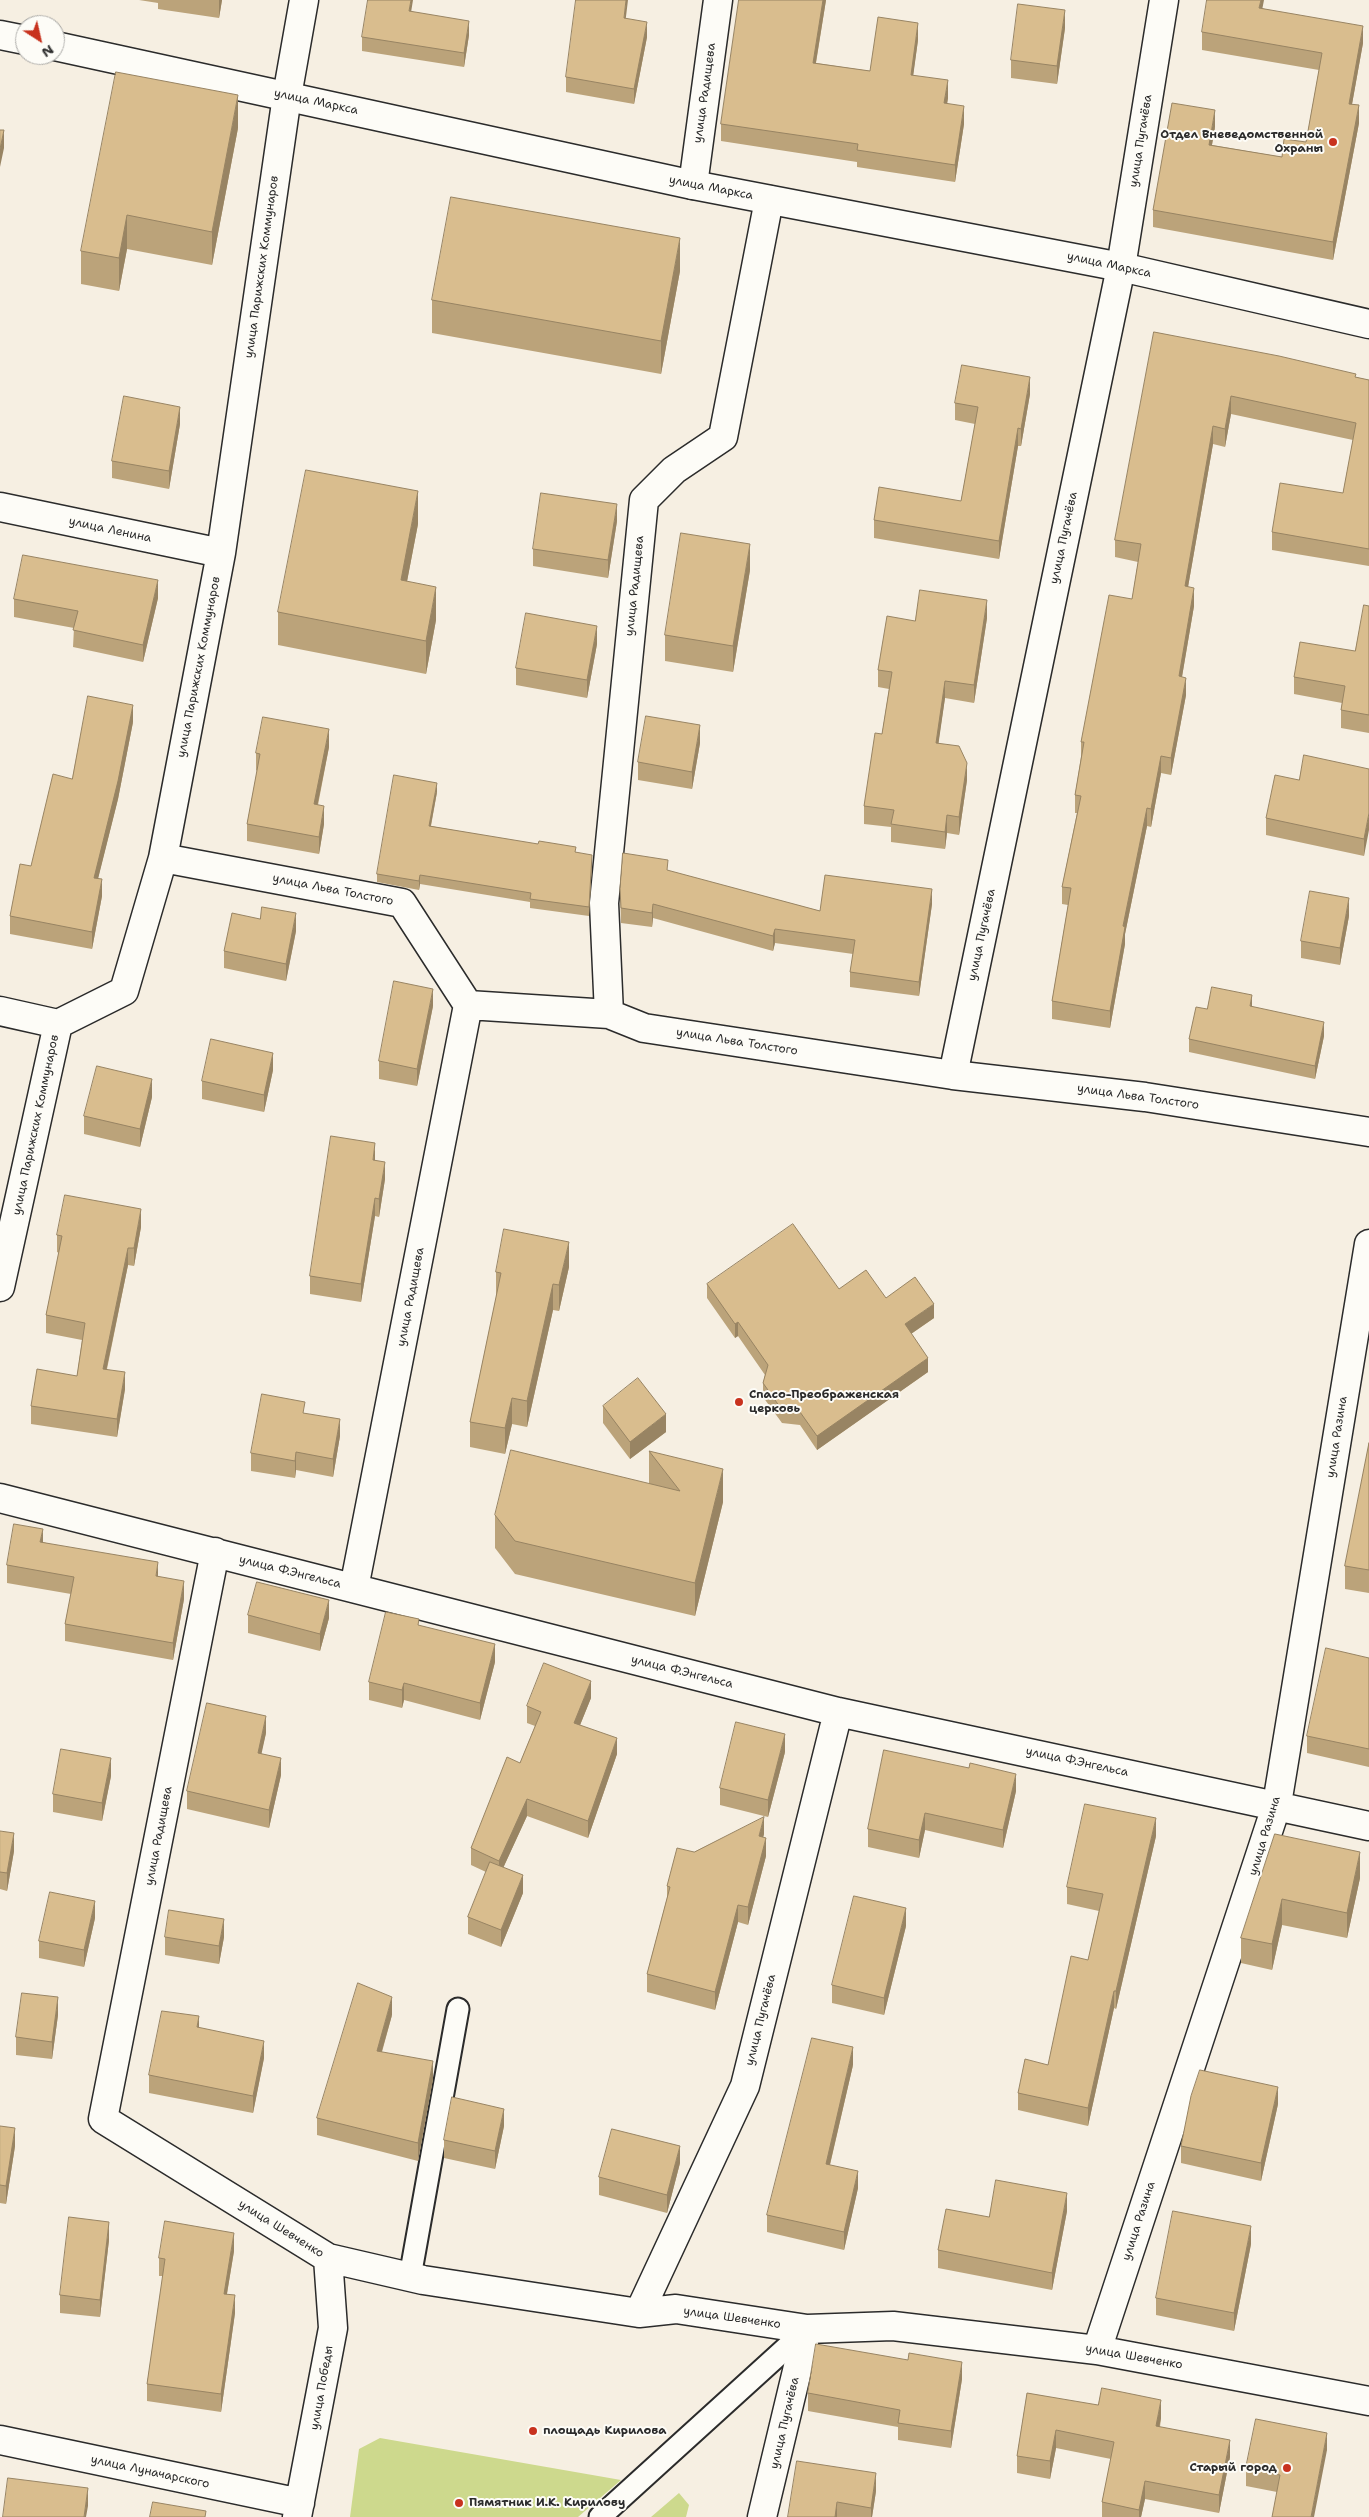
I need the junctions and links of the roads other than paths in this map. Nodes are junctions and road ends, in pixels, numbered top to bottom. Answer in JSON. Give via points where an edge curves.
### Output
{"nodes":[{"id":1,"x":304,"y":0,"type":"edge"},
{"id":2,"x":718,"y":0,"type":"edge"},
{"id":3,"x":1164,"y":0,"type":"edge"},
{"id":4,"x":0,"y":35,"type":"edge"},
{"id":5,"x":15,"y":38,"type":"edge"},
{"id":6,"x":65,"y":48,"type":"edge"},
{"id":7,"x":287,"y":96,"type":"junction"},
{"id":8,"x":693,"y":185,"type":"junction"},
{"id":9,"x":769,"y":200,"type":"junction"},
{"id":10,"x":1120,"y":267,"type":"junction"},
{"id":11,"x":1369,"y":324,"type":"edge"},
{"id":12,"x":0,"y":507,"type":"edge"},
{"id":13,"x":221,"y":553,"type":"junction"},
{"id":14,"x":163,"y":858,"type":"junction"},
{"id":15,"x":468,"y":1005,"type":"junction"},
{"id":16,"x":0,"y":1011,"type":"edge"},
{"id":17,"x":610,"y":1014,"type":"junction"},
{"id":18,"x":58,"y":1024,"type":"junction"},
{"id":19,"x":953,"y":1075,"type":"junction"},
{"id":20,"x":1369,"y":1132,"type":"edge"},
{"id":21,"x":1369,"y":1244,"type":"edge"},
{"id":22,"x":0,"y":1287,"type":"edge"},
{"id":23,"x":0,"y":1498,"type":"edge"},
{"id":24,"x":215,"y":1552,"type":"junction"},
{"id":25,"x":354,"y":1588,"type":"junction"},
{"id":26,"x":838,"y":1712,"type":"junction"},
{"id":27,"x":1277,"y":1804,"type":"junction"},
{"id":28,"x":1369,"y":1826,"type":"edge"},
{"id":29,"x":458,"y":2009,"type":"dead end"},
{"id":30,"x":103,"y":2119,"type":"joint"},
{"id":31,"x":328,"y":2258,"type":"junction"},
{"id":32,"x":410,"y":2277,"type":"junction"},
{"id":33,"x":639,"y":2313,"type":"junction"},
{"id":34,"x":807,"y":2329,"type":"junction"},
{"id":35,"x":1097,"y":2350,"type":"junction"},
{"id":36,"x":1369,"y":2401,"type":"edge"},
{"id":37,"x":0,"y":2440,"type":"edge"},
{"id":38,"x":299,"y":2510,"type":"edge"},
{"id":39,"x":600,"y":2517,"type":"edge"},
{"id":40,"x":762,"y":2517,"type":"edge"}],
"edges":[{"from":1,"to":7,"type":"street","name":"улица Парижских Коммунаров"},
{"from":2,"to":8,"type":"street","name":"улица Радищева"},
{"from":3,"to":10,"type":"street","name":"улица Пугачёва"},
{"from":4,"to":5,"type":"street"},
{"from":6,"to":7,"type":"street","name":"улица Маркса"},
{"from":7,"to":8,"type":"street","name":"улица Маркса"},
{"from":7,"to":13,"type":"street","name":"улица Парижских Коммунаров"},
{"from":8,"to":9,"type":"street","name":"улица Маркса"},
{"from":9,"to":10,"type":"street","name":"улица Маркса"},
{"from":9,"to":17,"type":"street","name":"улица Радищева","via":[[723,437],[674,470],[644,500],[604,902]]},
{"from":10,"to":11,"type":"street","name":"улица Маркса"},
{"from":10,"to":19,"type":"street","name":"улица Пугачёва"},
{"from":12,"to":13,"type":"street","name":"улица Ленина"},
{"from":13,"to":14,"type":"street","name":"улица Парижских Коммунаров"},
{"from":14,"to":15,"type":"street","name":"улица Льва Толстого","via":[[402,903]]},
{"from":14,"to":18,"type":"street","name":"улица Парижских Коммунаров","via":[[124,991]]},
{"from":15,"to":17,"type":"street","name":"улица Льва Толстого"},
{"from":15,"to":25,"type":"street","name":"улица Радищева"},
{"from":16,"to":18,"type":"street"},
{"from":17,"to":19,"type":"street","name":"улица Льва Толстого","via":[[644,1028]]},
{"from":18,"to":22,"type":"street","name":"улица Парижских Коммунаров"},
{"from":19,"to":20,"type":"street","name":"улица Льва Толстого","via":[[1145,1097]]},
{"from":21,"to":27,"type":"street","name":"улица Разина"},
{"from":23,"to":24,"type":"street","name":"улица Ф.Энгельса"},
{"from":24,"to":25,"type":"street","name":"улица Ф.Энгельса"},
{"from":24,"to":30,"type":"street","name":"улица Радищева"},
{"from":25,"to":26,"type":"street","name":"улица Ф.Энгельса"},
{"from":26,"to":27,"type":"street","name":"улица Ф.Энгельса"},
{"from":26,"to":33,"type":"street","name":"улица Пугачёва","via":[[745,2086]]},
{"from":27,"to":28,"type":"street","name":"улица Ф.Энгельса"},
{"from":27,"to":35,"type":"street","name":"улица Разина"},
{"from":29,"to":32,"type":"lane"},
{"from":30,"to":31,"type":"street","name":"улица Шевченко"},
{"from":31,"to":32,"type":"street","name":"улица Шевченко"},
{"from":31,"to":38,"type":"street","name":"улица Победы","via":[[333,2328]]},
{"from":32,"to":33,"type":"street","name":"улица Шевченко"},
{"from":33,"to":34,"type":"street","name":"улица Шевченко","via":[[676,2309]]},
{"from":34,"to":35,"type":"street","name":"улица Шевченко","via":[[893,2326]]},
{"from":34,"to":39,"type":"lane"},
{"from":34,"to":40,"type":"street","name":"улица Пугачёва"},
{"from":35,"to":36,"type":"street","name":"улица Шевченко"},
{"from":37,"to":38,"type":"street","name":"улица Луначарского"}]}
